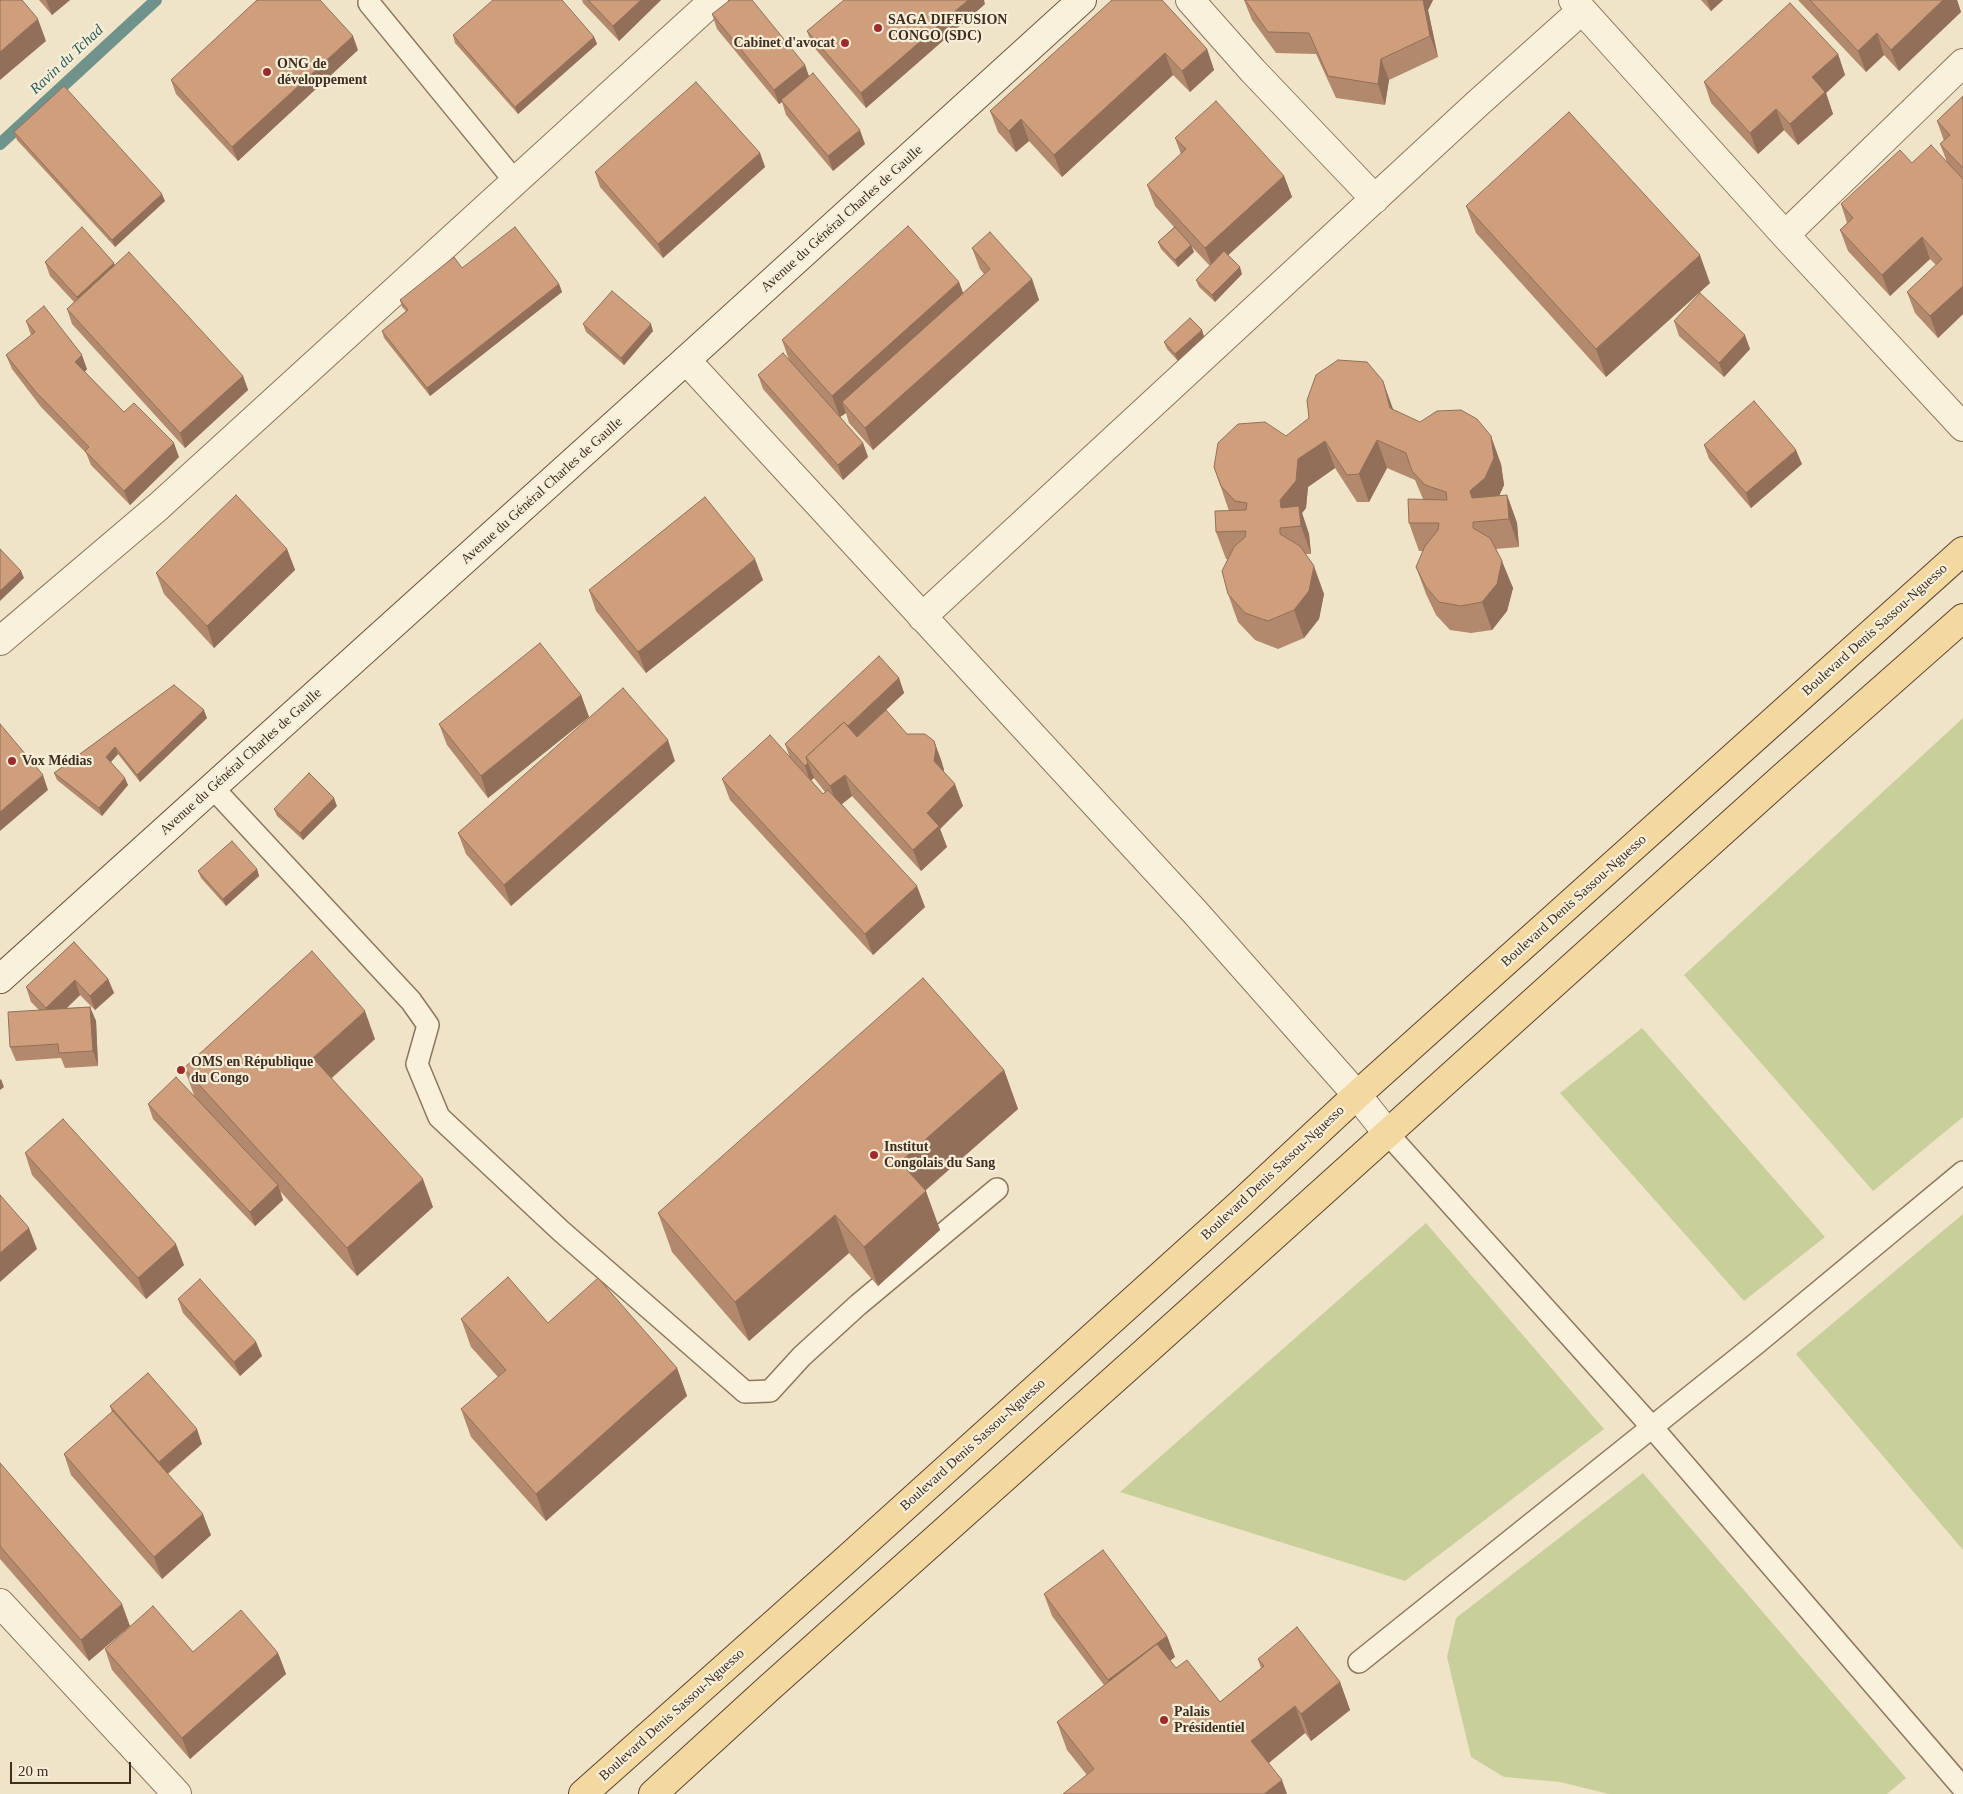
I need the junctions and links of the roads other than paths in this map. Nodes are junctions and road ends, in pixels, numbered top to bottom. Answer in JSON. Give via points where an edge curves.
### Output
{"nodes":[{"id":1,"x":714,"y":0,"type":"edge"},
{"id":2,"x":1082,"y":0,"type":"edge"},
{"id":3,"x":1190,"y":0,"type":"edge"},
{"id":4,"x":369,"y":3,"type":"dead end"},
{"id":5,"x":1578,"y":5,"type":"edge"},
{"id":6,"x":1963,"y":63,"type":"edge"},
{"id":7,"x":514,"y":180,"type":"junction"},
{"id":8,"x":1375,"y":199,"type":"junction"},
{"id":9,"x":1785,"y":235,"type":"junction"},
{"id":10,"x":686,"y":360,"type":"junction"},
{"id":11,"x":1963,"y":427,"type":"edge"},
{"id":12,"x":1963,"y":551,"type":"edge"},
{"id":13,"x":922,"y":617,"type":"junction"},
{"id":14,"x":1963,"y":618,"type":"edge"},
{"id":15,"x":0,"y":641,"type":"edge"},
{"id":16,"x":213,"y":788,"type":"junction"},
{"id":17,"x":0,"y":979,"type":"edge"},
{"id":18,"x":1357,"y":1095,"type":"junction"},
{"id":19,"x":1388,"y":1134,"type":"junction"},
{"id":20,"x":1963,"y":1172,"type":"edge"},
{"id":21,"x":996,"y":1189,"type":"dead end"},
{"id":22,"x":1651,"y":1426,"type":"junction"},
{"id":23,"x":0,"y":1603,"type":"edge"},
{"id":24,"x":1359,"y":1662,"type":"dead end"},
{"id":25,"x":1963,"y":1788,"type":"edge"},
{"id":26,"x":177,"y":1794,"type":"edge"},
{"id":27,"x":583,"y":1794,"type":"edge"},
{"id":28,"x":653,"y":1794,"type":"edge"}],
"edges":[{"from":1,"to":7,"type":"street"},
{"from":2,"to":10,"type":"street","name":"Avenue du Général Charles de Gaulle"},
{"from":3,"to":8,"type":"street"},
{"from":4,"to":7,"type":"lane"},
{"from":5,"to":8,"type":"street"},
{"from":5,"to":9,"type":"street"},
{"from":6,"to":9,"type":"street"},
{"from":7,"to":15,"type":"street","via":[[158,507]]},
{"from":8,"to":13,"type":"street"},
{"from":9,"to":11,"type":"street"},
{"from":10,"to":13,"type":"street"},
{"from":10,"to":16,"type":"street","name":"Avenue du Général Charles de Gaulle"},
{"from":12,"to":18,"type":"main road","name":"Boulevard Denis Sassou-Nguesso"},
{"from":13,"to":18,"type":"street","via":[[1194,910]]},
{"from":14,"to":19,"type":"main road"},
{"from":16,"to":17,"type":"street","name":"Avenue du Général Charles de Gaulle"},
{"from":16,"to":21,"type":"lane","via":[[411,1000],[428,1024],[417,1064],[439,1117],[561,1231],[745,1392],[770,1392],[802,1356],[858,1305]]},
{"from":18,"to":19,"type":"street"},
{"from":18,"to":27,"type":"main road","name":"Boulevard Denis Sassou-Nguesso","via":[[1240,1205]]},
{"from":19,"to":22,"type":"lane"},
{"from":19,"to":28,"type":"main road"},
{"from":20,"to":22,"type":"lane"},
{"from":22,"to":24,"type":"lane"},
{"from":22,"to":25,"type":"lane"},
{"from":23,"to":26,"type":"street"}]}
